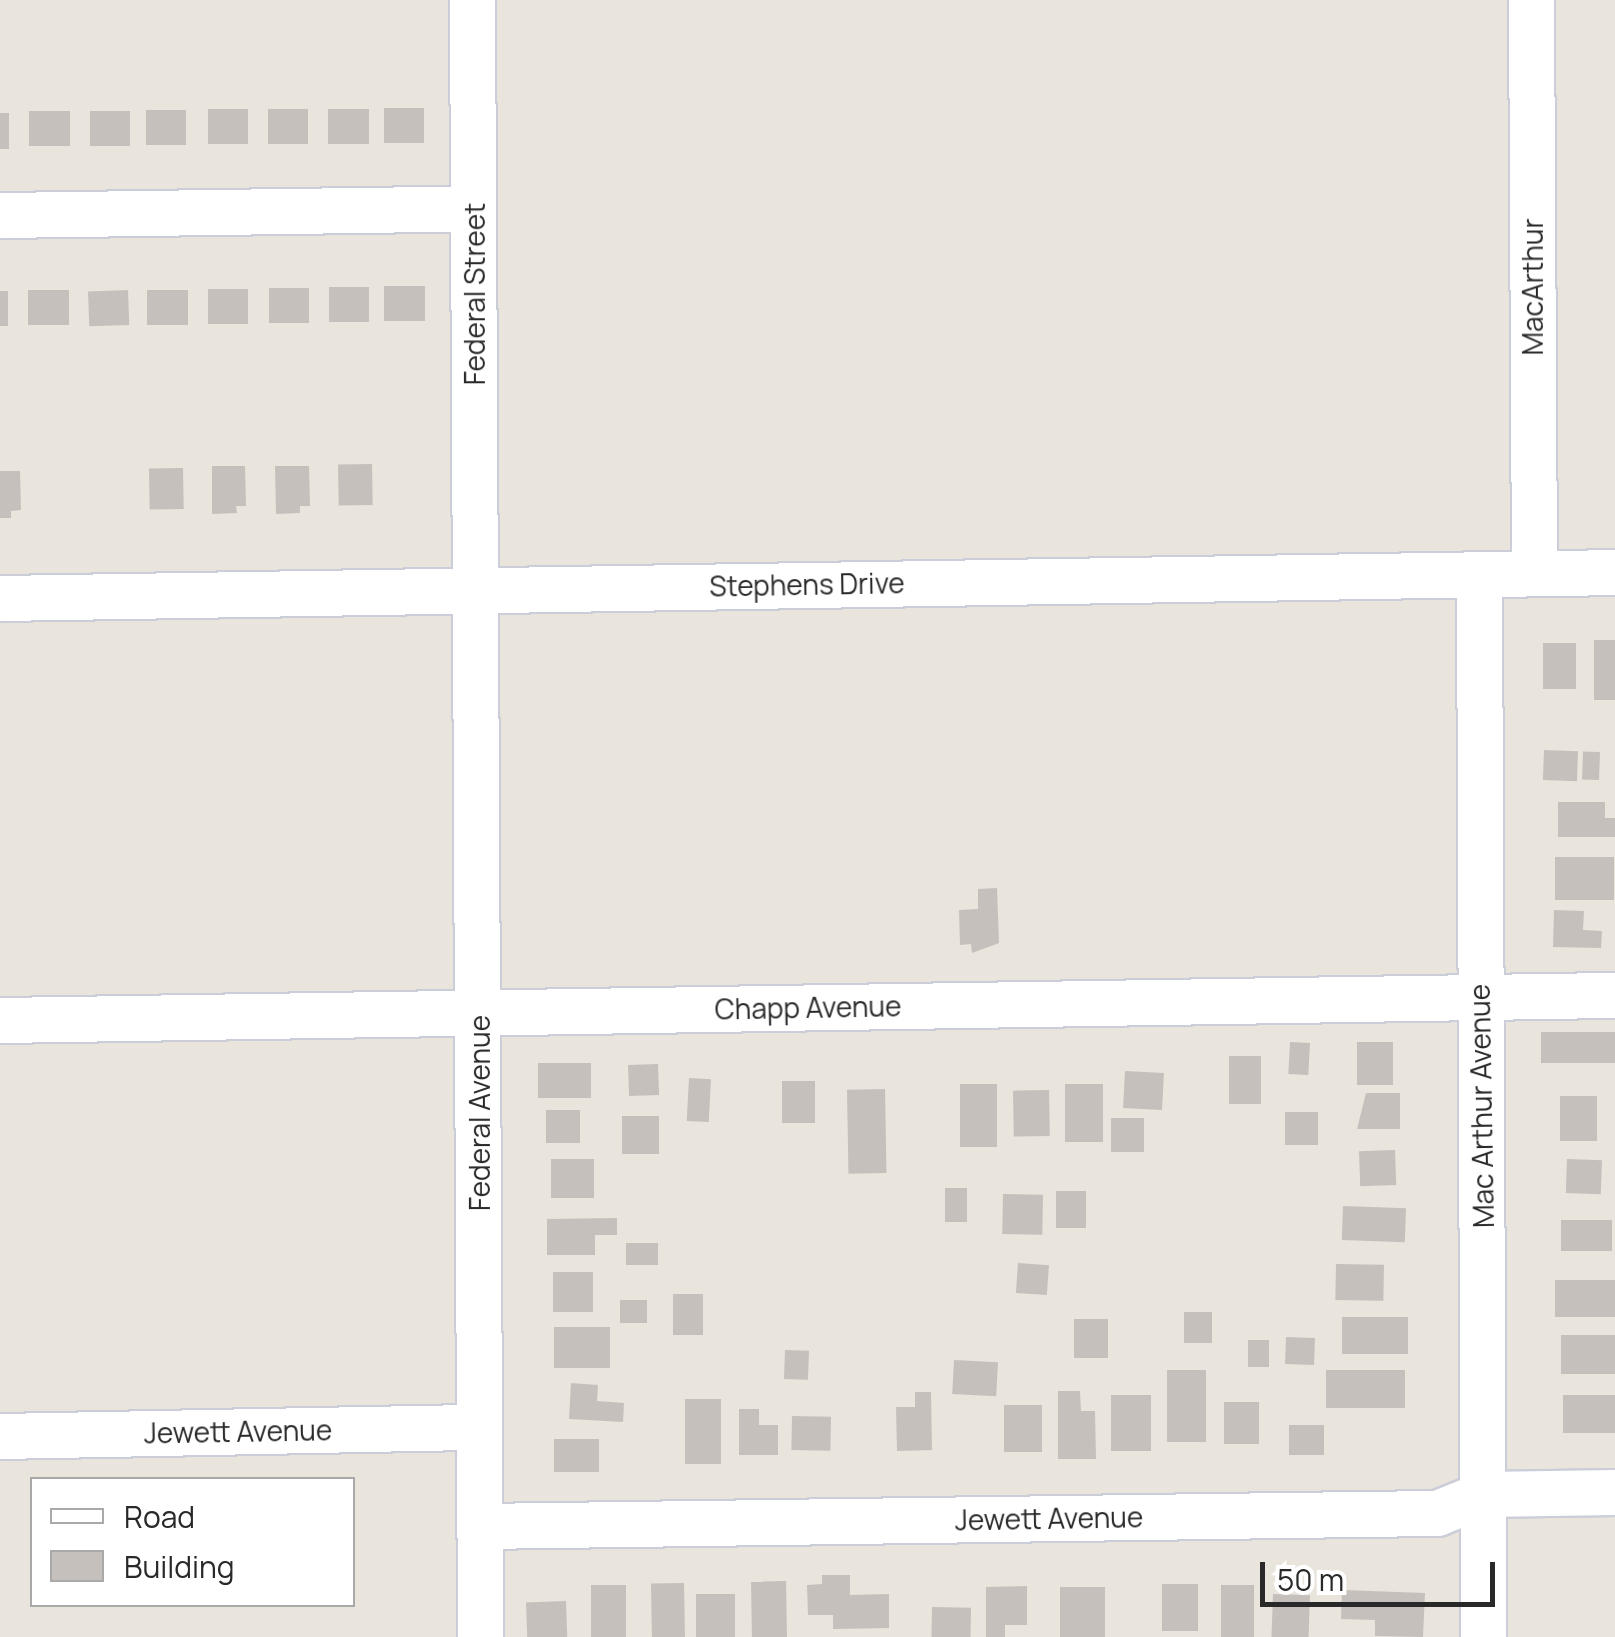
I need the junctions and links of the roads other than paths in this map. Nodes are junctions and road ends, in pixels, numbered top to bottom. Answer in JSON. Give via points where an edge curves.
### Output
{"nodes":[{"id":1,"x":472,"y":0,"type":"edge"},
{"id":2,"x":1530,"y":0,"type":"edge"},
{"id":3,"x":474,"y":208,"type":"junction"},
{"id":4,"x":0,"y":215,"type":"edge"},
{"id":5,"x":1615,"y":572,"type":"edge"},
{"id":6,"x":1479,"y":574,"type":"junction"},
{"id":7,"x":1534,"y":574,"type":"junction"},
{"id":8,"x":476,"y":588,"type":"junction"},
{"id":9,"x":0,"y":598,"type":"edge"},
{"id":10,"x":1480,"y":995,"type":"junction"},
{"id":11,"x":1615,"y":995,"type":"edge"},
{"id":12,"x":480,"y":1011,"type":"junction"},
{"id":13,"x":0,"y":1020,"type":"edge"},
{"id":14,"x":476,"y":1427,"type":"junction"},
{"id":15,"x":0,"y":1436,"type":"edge"},
{"id":16,"x":1615,"y":1492,"type":"edge"},
{"id":17,"x":1484,"y":1494,"type":"junction"},
{"id":18,"x":479,"y":1526,"type":"junction"},
{"id":19,"x":480,"y":1637,"type":"edge"},
{"id":20,"x":1483,"y":1637,"type":"edge"}],
"edges":[{"from":1,"to":3,"type":"street","name":"Federal Street"},
{"from":2,"to":7,"type":"street","name":"MacArthur"},
{"from":3,"to":4,"type":"street"},
{"from":3,"to":8,"type":"street","name":"Federal Street"},
{"from":5,"to":7,"type":"street","name":"Stephens Drive"},
{"from":6,"to":7,"type":"street","name":"Stephens Drive"},
{"from":6,"to":8,"type":"street","name":"Stephens Drive"},
{"from":6,"to":10,"type":"street","name":"Mac Arthur Avenue"},
{"from":8,"to":9,"type":"street","name":"Stephens Drive"},
{"from":8,"to":12,"type":"street","name":"Federal Avenue"},
{"from":10,"to":11,"type":"street","name":"Chapp Avenue"},
{"from":10,"to":12,"type":"street","name":"Chapp Avenue"},
{"from":10,"to":17,"type":"street","name":"Mac Arthur Avenue"},
{"from":12,"to":13,"type":"street","name":"Chapp Avenue"},
{"from":12,"to":14,"type":"street","name":"Federal Avenue"},
{"from":14,"to":15,"type":"street","name":"Jewett Avenue"},
{"from":14,"to":18,"type":"street","name":"Federal Avenue"},
{"from":16,"to":17,"type":"street","name":"Jewett Avenue"},
{"from":17,"to":18,"type":"street","name":"Jewett Avenue","via":[[1437,1513]]},
{"from":17,"to":20,"type":"street","name":"Mac Arthur Avenue"},
{"from":18,"to":19,"type":"street","name":"Federal Avenue"}]}
